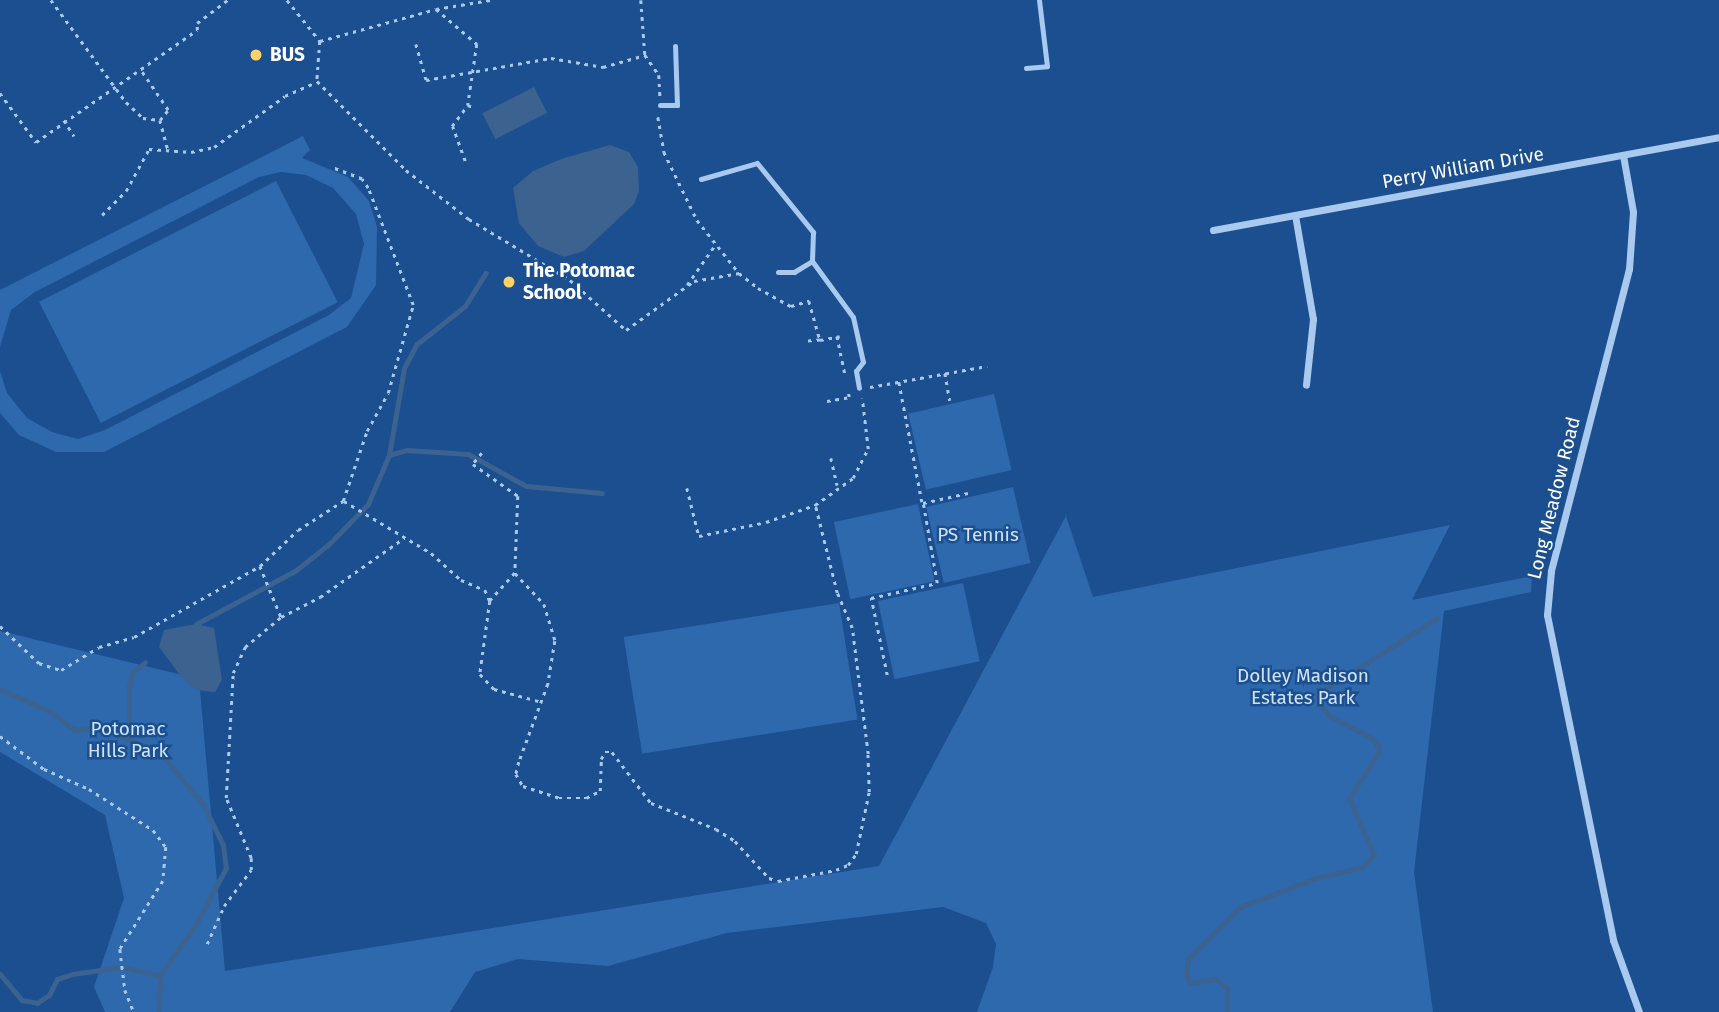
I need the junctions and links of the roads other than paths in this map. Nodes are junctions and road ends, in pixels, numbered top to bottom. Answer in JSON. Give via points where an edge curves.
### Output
{"nodes":[{"id":1,"x":1039,"y":0,"type":"edge"},
{"id":2,"x":676,"y":46,"type":"dead end"},
{"id":3,"x":1026,"y":68,"type":"dead end"},
{"id":4,"x":660,"y":106,"type":"dead end"},
{"id":5,"x":1719,"y":137,"type":"edge"},
{"id":6,"x":1623,"y":155,"type":"junction"},
{"id":7,"x":701,"y":179,"type":"dead end"},
{"id":8,"x":1295,"y":215,"type":"junction"},
{"id":9,"x":1213,"y":230,"type":"dead end"},
{"id":10,"x":812,"y":261,"type":"junction"},
{"id":11,"x":778,"y":272,"type":"dead end"},
{"id":12,"x":1306,"y":385,"type":"dead end"},
{"id":13,"x":859,"y":388,"type":"road end"},
{"id":14,"x":1639,"y":1012,"type":"edge"}],
"edges":[{"from":1,"to":3,"type":"lane","via":[[1047,66]]},
{"from":2,"to":4,"type":"lane","via":[[677,105]]},
{"from":5,"to":6,"type":"street","name":"Perry William Drive"},
{"from":6,"to":8,"type":"street","name":"Perry William Drive"},
{"from":6,"to":14,"type":"street","name":"Long Meadow Road","via":[[1633,212],[1629,269],[1550,571],[1547,615],[1613,940]]},
{"from":7,"to":10,"type":"lane","via":[[757,163],[813,232]]},
{"from":8,"to":9,"type":"street","name":"Perry William Drive"},
{"from":8,"to":12,"type":"street","via":[[1313,319]]},
{"from":10,"to":11,"type":"lane","via":[[794,272]]},
{"from":10,"to":13,"type":"lane","via":[[853,317],[863,362],[856,371]]}]}
